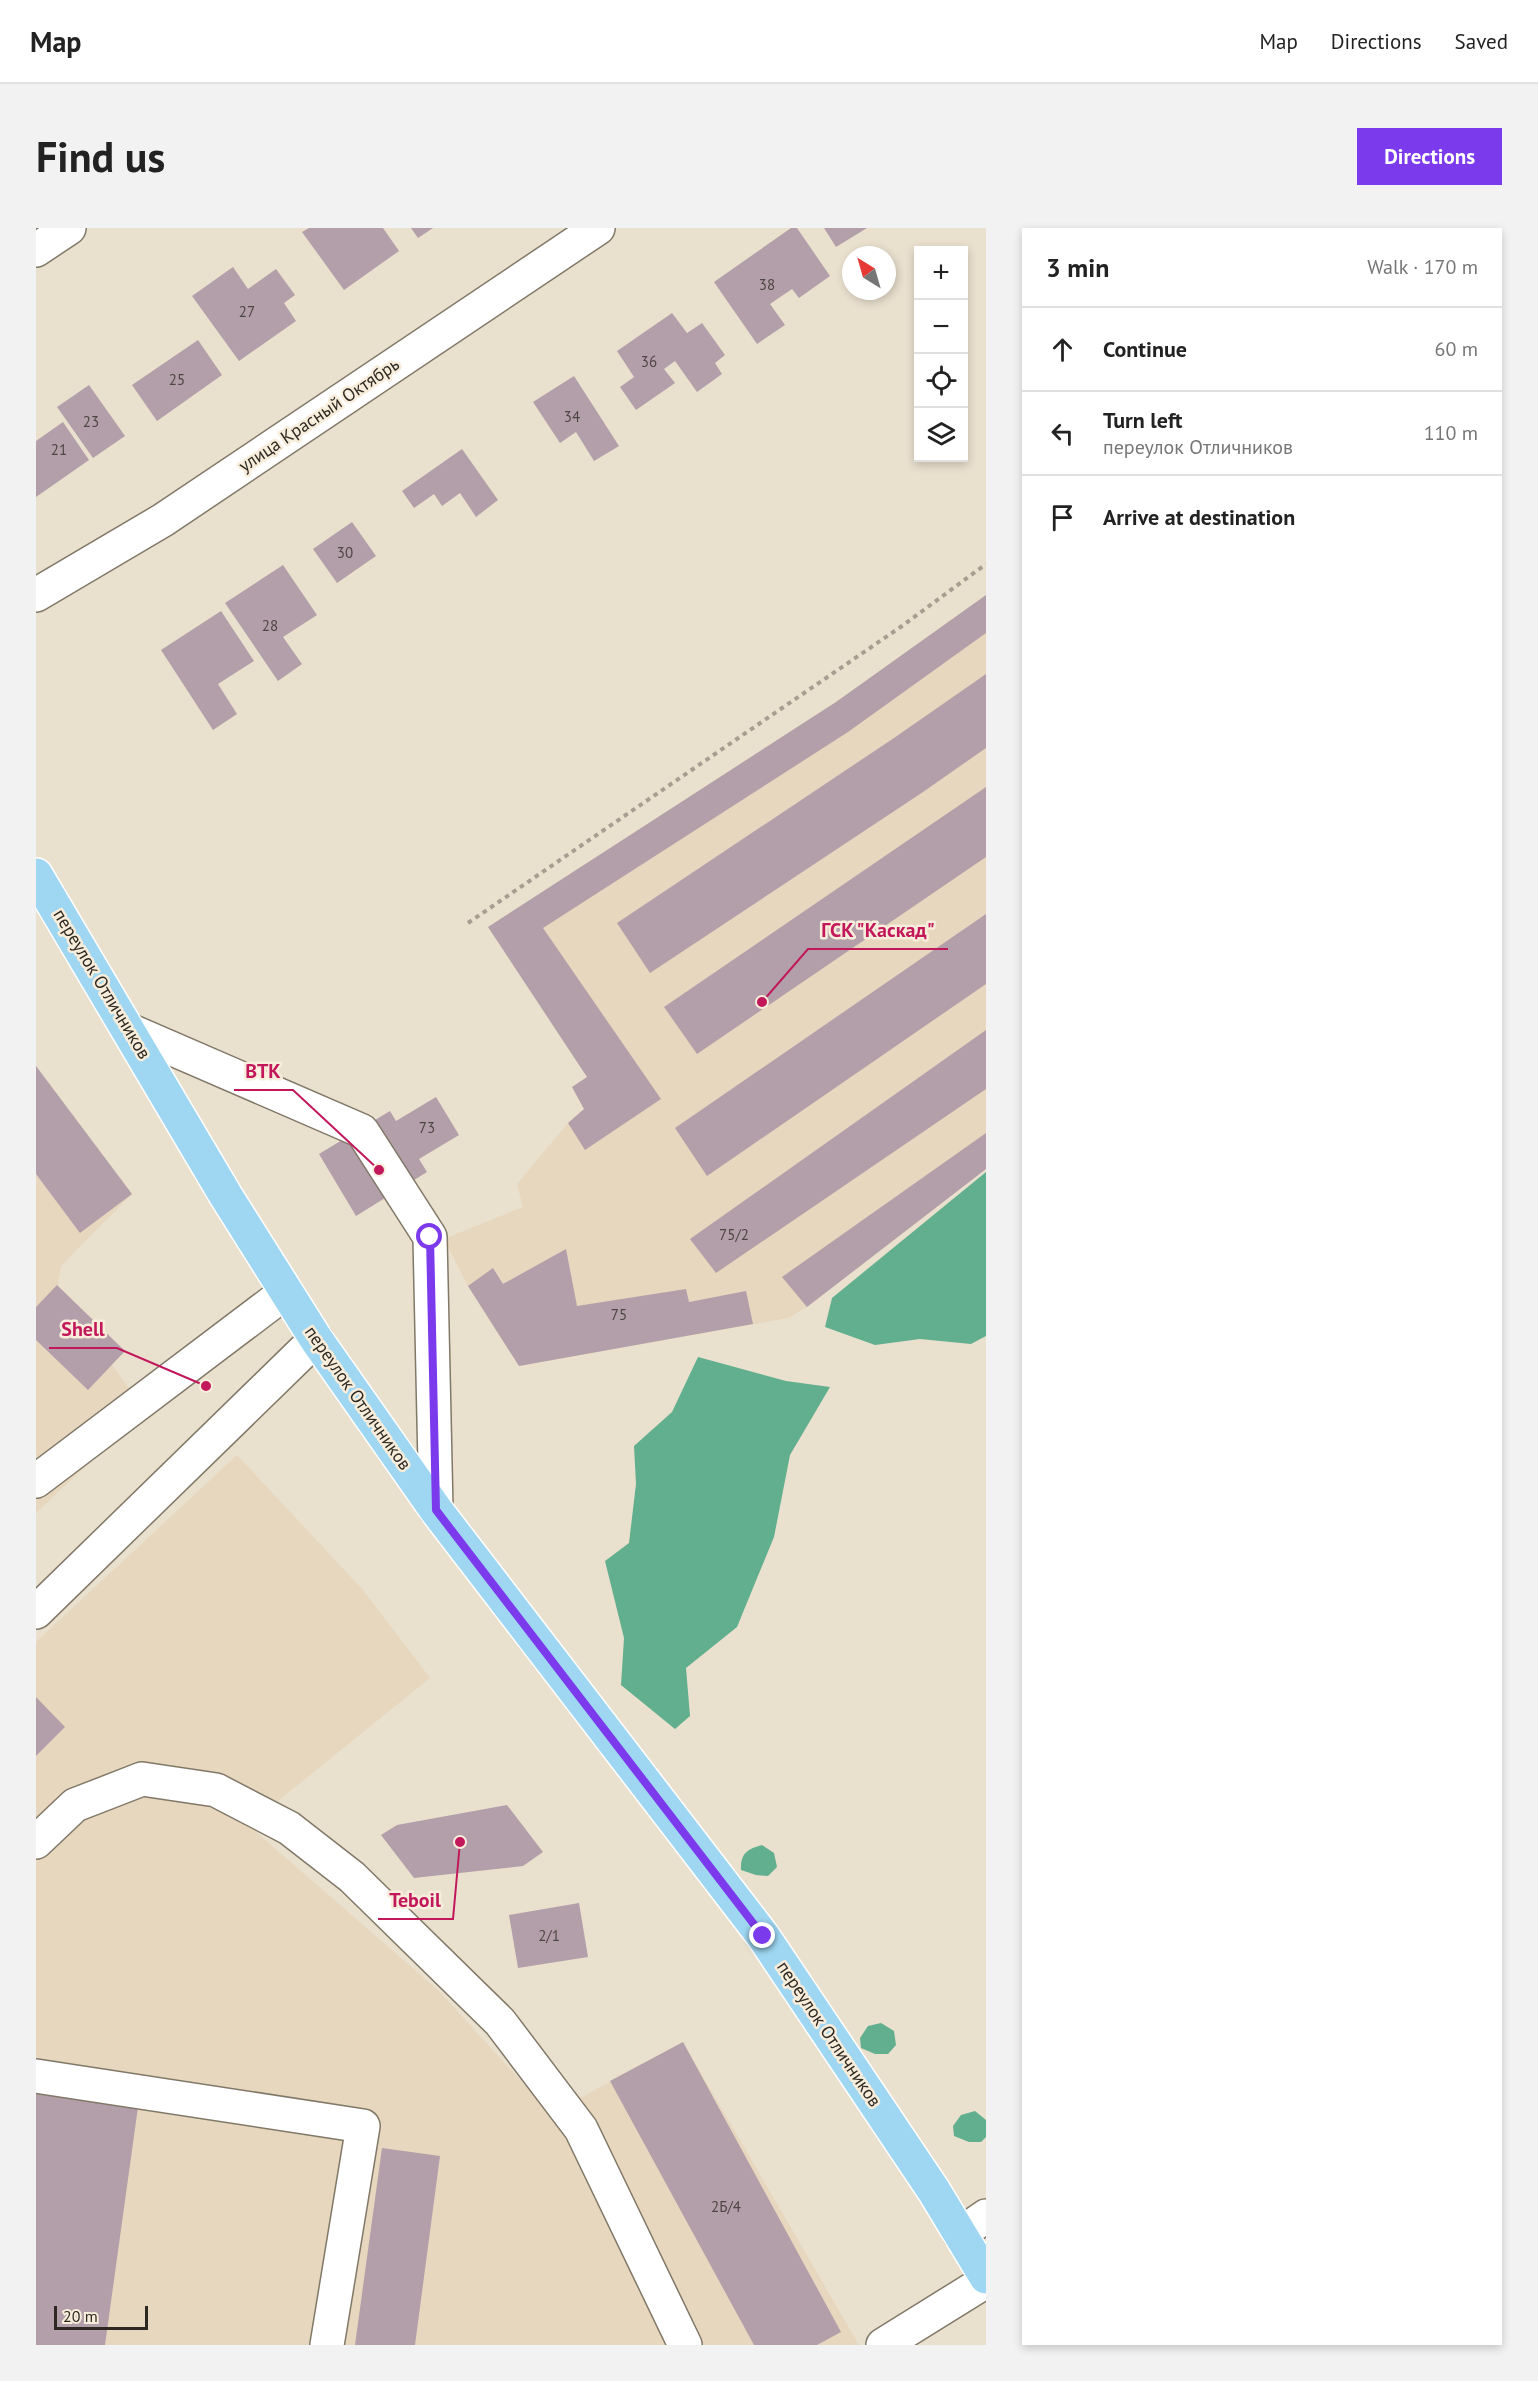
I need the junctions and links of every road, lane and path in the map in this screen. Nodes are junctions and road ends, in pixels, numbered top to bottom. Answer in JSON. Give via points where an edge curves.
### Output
{"nodes":[{"id":1,"x":69,"y":228,"type":"edge"},
{"id":2,"x":598,"y":228,"type":"edge"},
{"id":3,"x":36,"y":250,"type":"edge"},
{"id":4,"x":986,"y":564,"type":"edge"},
{"id":5,"x":36,"y":595,"type":"edge"},
{"id":6,"x":36,"y":875,"type":"edge"},
{"id":7,"x":468,"y":923,"type":"dead end"},
{"id":8,"x":129,"y":1030,"type":"junction"},
{"id":9,"x":286,"y":1292,"type":"junction"},
{"id":10,"x":316,"y":1339,"type":"junction"},
{"id":11,"x":36,"y":1480,"type":"edge"},
{"id":12,"x":436,"y":1510,"type":"junction"},
{"id":13,"x":36,"y":1612,"type":"edge"},
{"id":14,"x":36,"y":1842,"type":"edge"},
{"id":15,"x":36,"y":2076,"type":"edge"},
{"id":16,"x":973,"y":2225,"type":"edge"},
{"id":17,"x":986,"y":2279,"type":"edge"},
{"id":18,"x":327,"y":2345,"type":"edge"},
{"id":19,"x":685,"y":2345,"type":"edge"},
{"id":20,"x":883,"y":2345,"type":"edge"}],
"edges":[{"from":1,"to":3,"type":"street"},
{"from":2,"to":5,"type":"street","name":"улица Красный Октябрь","via":[[163,520]]},
{"from":4,"to":7,"type":"path","via":[[902,626]]},
{"from":6,"to":8,"type":"main road","name":"переулок Отличников"},
{"from":8,"to":9,"type":"main road","name":"переулок Отличников"},
{"from":8,"to":12,"type":"street","via":[[362,1131],[430,1237]]},
{"from":9,"to":10,"type":"main road","name":"переулок Отличников"},
{"from":9,"to":11,"type":"street"},
{"from":10,"to":12,"type":"main road","name":"переулок Отличников"},
{"from":10,"to":13,"type":"street"},
{"from":12,"to":16,"type":"main road","name":"переулок Отличников","via":[[763,1936],[934,2191]]},
{"from":14,"to":19,"type":"street","via":[[75,1804],[142,1779],[216,1790],[289,1828],[352,1877],[500,2022],[581,2129]]},
{"from":15,"to":18,"type":"street","via":[[363,2126]]},
{"from":16,"to":17,"type":"main road","name":"переулок Отличников"},
{"from":17,"to":20,"type":"street"}]}
